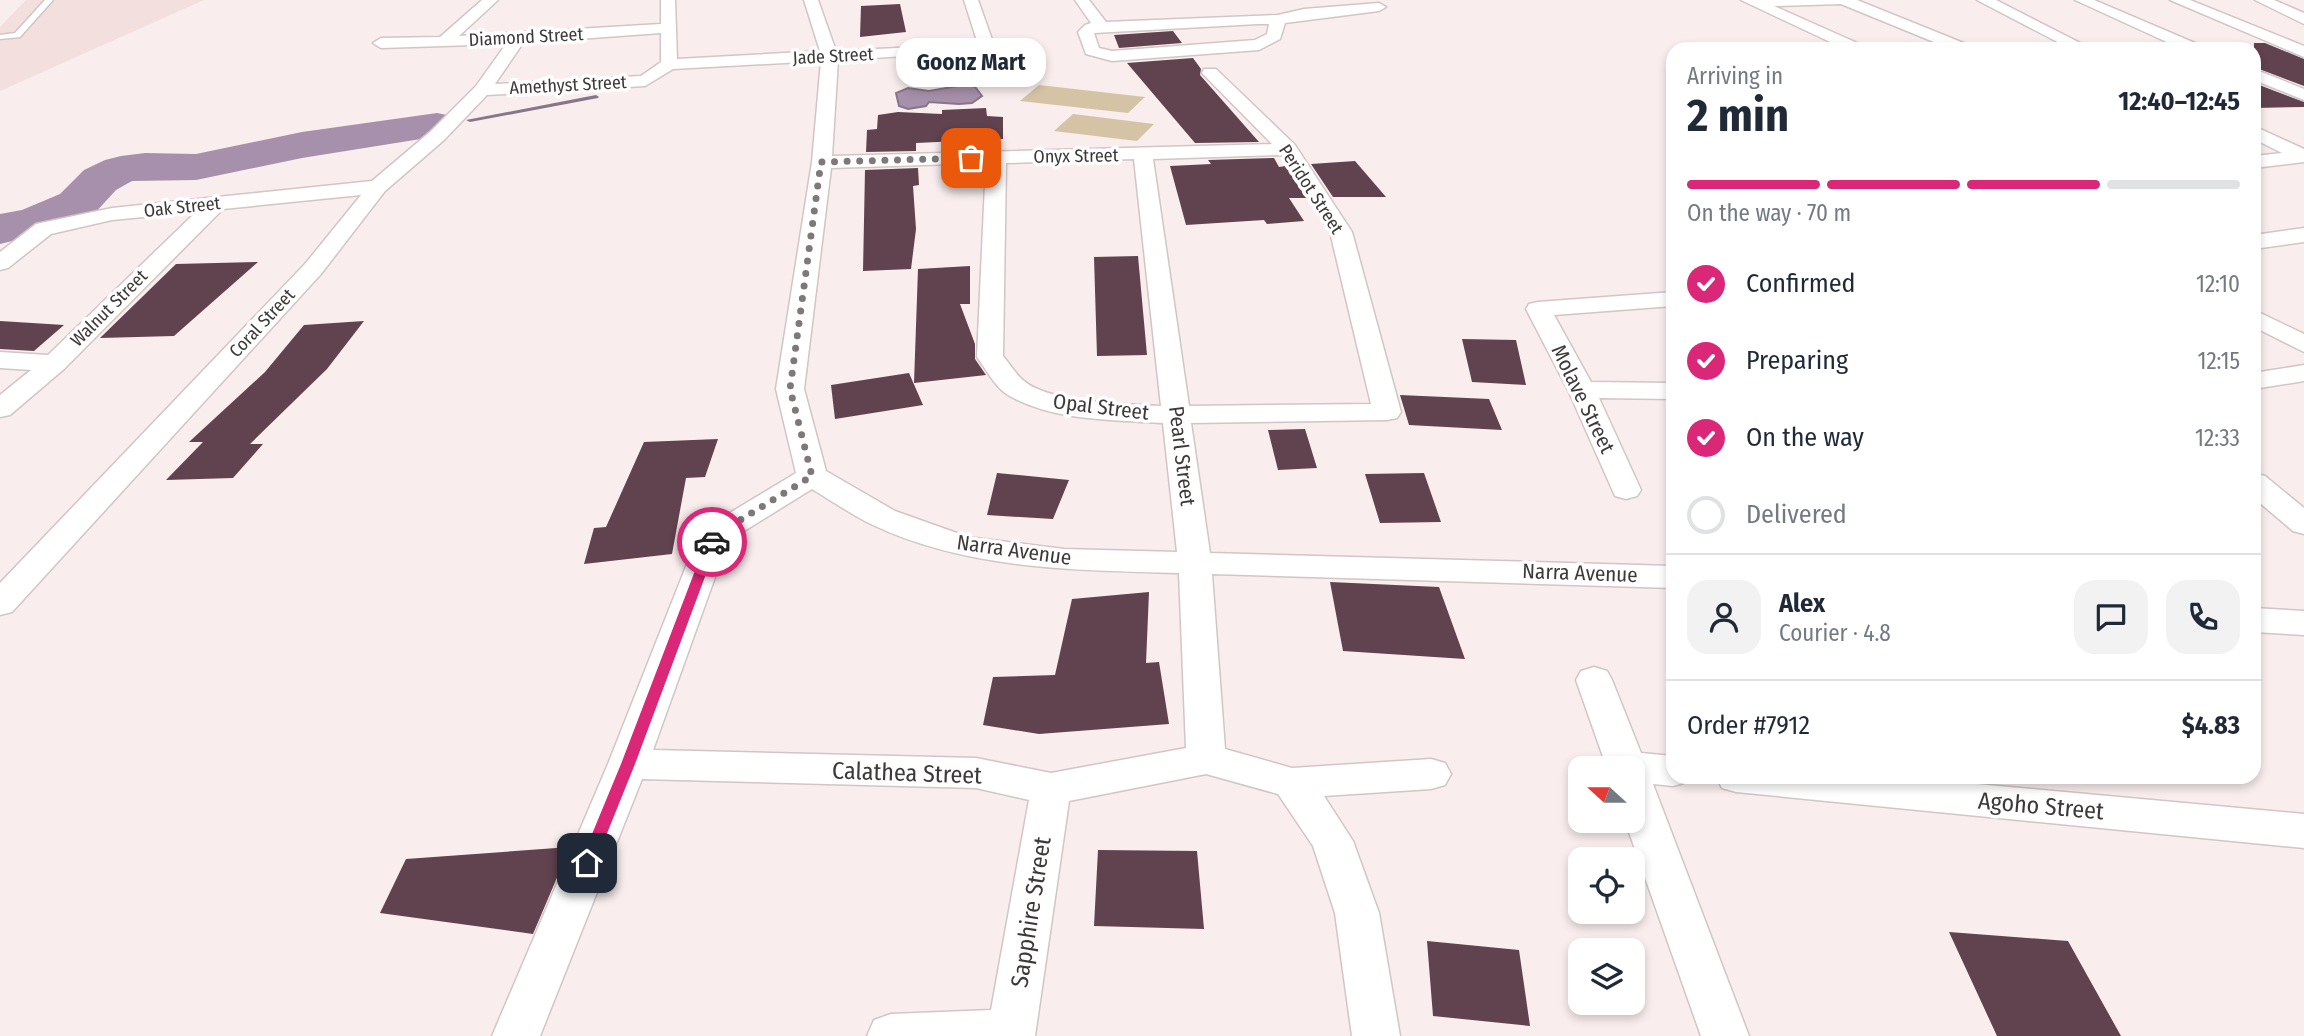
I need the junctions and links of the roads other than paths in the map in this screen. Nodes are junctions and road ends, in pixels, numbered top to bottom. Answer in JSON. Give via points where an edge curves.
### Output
{"nodes":[{"id":1,"x":49,"y":0,"type":"edge"},
{"id":2,"x":491,"y":0,"type":"edge"},
{"id":3,"x":668,"y":0,"type":"edge"},
{"id":4,"x":811,"y":0,"type":"edge"},
{"id":5,"x":971,"y":0,"type":"edge"},
{"id":6,"x":1082,"y":0,"type":"edge"},
{"id":7,"x":1289,"y":0,"type":"edge"},
{"id":8,"x":1371,"y":0,"type":"edge"},
{"id":9,"x":1842,"y":0,"type":"edge"},
{"id":10,"x":1984,"y":0,"type":"edge"},
{"id":11,"x":2082,"y":0,"type":"edge"},
{"id":12,"x":2177,"y":0,"type":"edge"},
{"id":13,"x":2262,"y":0,"type":"edge"},
{"id":14,"x":1750,"y":1,"type":"edge"},
{"id":15,"x":1214,"y":7,"type":"dead end"},
{"id":16,"x":1304,"y":14,"type":"junction"},
{"id":17,"x":2304,"y":19,"type":"edge"},
{"id":18,"x":1224,"y":20,"type":"junction"},
{"id":19,"x":1278,"y":20,"type":"junction"},
{"id":20,"x":670,"y":27,"type":"junction"},
{"id":21,"x":1102,"y":27,"type":"junction"},
{"id":22,"x":0,"y":37,"type":"edge"},
{"id":23,"x":518,"y":39,"type":"junction"},
{"id":24,"x":445,"y":40,"type":"junction"},
{"id":25,"x":1842,"y":42,"type":"edge"},
{"id":26,"x":1947,"y":42,"type":"edge"},
{"id":27,"x":2070,"y":42,"type":"edge"},
{"id":28,"x":2180,"y":42,"type":"edge"},
{"id":29,"x":382,"y":43,"type":"dead end"},
{"id":30,"x":2304,"y":52,"type":"edge"},
{"id":31,"x":830,"y":56,"type":"junction"},
{"id":32,"x":669,"y":64,"type":"junction"},
{"id":33,"x":1210,"y":73,"type":"dead end"},
{"id":34,"x":2261,"y":77,"type":"edge"},
{"id":35,"x":482,"y":90,"type":"junction"},
{"id":36,"x":2304,"y":95,"type":"edge"},
{"id":37,"x":2261,"y":135,"type":"edge"},
{"id":38,"x":1289,"y":149,"type":"junction"},
{"id":39,"x":1143,"y":155,"type":"junction"},
{"id":40,"x":2304,"y":156,"type":"edge"},
{"id":41,"x":996,"y":158,"type":"junction"},
{"id":42,"x":2261,"y":161,"type":"edge"},
{"id":43,"x":821,"y":162,"type":"junction"},
{"id":44,"x":378,"y":187,"type":"junction"},
{"id":45,"x":216,"y":204,"type":"junction"},
{"id":46,"x":2304,"y":235,"type":"edge"},
{"id":47,"x":2261,"y":241,"type":"edge"},
{"id":48,"x":0,"y":264,"type":"edge"},
{"id":49,"x":1666,"y":300,"type":"edge"},
{"id":50,"x":2261,"y":321,"type":"edge"},
{"id":51,"x":2304,"y":344,"type":"edge"},
{"id":52,"x":0,"y":360,"type":"edge"},
{"id":53,"x":55,"y":363,"type":"junction"},
{"id":54,"x":2304,"y":373,"type":"edge"},
{"id":55,"x":2261,"y":380,"type":"edge"},
{"id":56,"x":1582,"y":390,"type":"junction"},
{"id":57,"x":1666,"y":391,"type":"edge"},
{"id":58,"x":0,"y":409,"type":"edge"},
{"id":59,"x":1387,"y":412,"type":"joint"},
{"id":60,"x":1177,"y":415,"type":"junction"},
{"id":61,"x":812,"y":476,"type":"junction"},
{"id":62,"x":2261,"y":487,"type":"edge"},
{"id":63,"x":1626,"y":490,"type":"dead end"},
{"id":64,"x":2300,"y":516,"type":"edge"},
{"id":65,"x":1195,"y":562,"type":"junction"},
{"id":66,"x":1666,"y":577,"type":"edge"},
{"id":67,"x":0,"y":604,"type":"edge"},
{"id":68,"x":2261,"y":621,"type":"edge"},
{"id":69,"x":2304,"y":624,"type":"edge"},
{"id":70,"x":1594,"y":680,"type":"dead end"},
{"id":71,"x":1622,"y":756,"type":"edge"},
{"id":72,"x":1206,"y":759,"type":"junction"},
{"id":73,"x":628,"y":764,"type":"junction"},
{"id":74,"x":1666,"y":771,"type":"edge"},
{"id":75,"x":1645,"y":772,"type":"edge"},
{"id":76,"x":1431,"y":774,"type":"dead end"},
{"id":77,"x":1292,"y":783,"type":"junction"},
{"id":78,"x":1810,"y":784,"type":"edge"},
{"id":79,"x":1051,"y":789,"type":"junction"},
{"id":80,"x":1645,"y":819,"type":"edge"},
{"id":81,"x":2304,"y":831,"type":"edge"},
{"id":82,"x":1011,"y":1034,"type":"edge"},
{"id":83,"x":516,"y":1036,"type":"edge"},
{"id":84,"x":891,"y":1036,"type":"edge"},
{"id":85,"x":1376,"y":1036,"type":"edge"},
{"id":86,"x":1725,"y":1036,"type":"edge"}],
"edges":[{"from":1,"to":22,"type":"lane","via":[[17,35]]},
{"from":2,"to":24,"type":"street"},
{"from":3,"to":20,"type":"street"},
{"from":4,"to":31,"type":"street"},
{"from":5,"to":31,"type":"street","name":"Jade Street","via":[[987,48]]},
{"from":6,"to":21,"type":"street"},
{"from":7,"to":16,"type":"street"},
{"from":8,"to":16,"type":"street","via":[[1379,7]]},
{"from":9,"to":14,"type":"street"},
{"from":9,"to":26,"type":"street"},
{"from":10,"to":27,"type":"street"},
{"from":11,"to":28,"type":"street"},
{"from":12,"to":30,"type":"street"},
{"from":13,"to":17,"type":"street"},
{"from":14,"to":25,"type":"street"},
{"from":15,"to":18,"type":"street"},
{"from":16,"to":19,"type":"street"},
{"from":18,"to":19,"type":"street"},
{"from":18,"to":21,"type":"street"},
{"from":19,"to":21,"type":"street","via":[[1274,36],[1259,46],[1112,56],[1093,51],[1086,32]]},
{"from":20,"to":23,"type":"street","name":"Diamond Street"},
{"from":20,"to":32,"type":"street"},
{"from":23,"to":24,"type":"street","name":"Diamond Street"},
{"from":23,"to":35,"type":"street","name":"Coral Street"},
{"from":24,"to":29,"type":"street","name":"Diamond Street"},
{"from":31,"to":32,"type":"street","name":"Jade Street"},
{"from":31,"to":43,"type":"street"},
{"from":32,"to":35,"type":"street","name":"Amethyst Street","via":[[645,81]]},
{"from":33,"to":38,"type":"street","name":"Peridot Street"},
{"from":34,"to":36,"type":"street"},
{"from":35,"to":44,"type":"street","name":"Coral Street"},
{"from":37,"to":40,"type":"street"},
{"from":38,"to":39,"type":"street","name":"Onyx Street"},
{"from":38,"to":59,"type":"street","name":"Peridot Street","via":[[1341,232]]},
{"from":39,"to":41,"type":"street","name":"Onyx Street"},
{"from":39,"to":60,"type":"street","name":"Pearl Street"},
{"from":40,"to":42,"type":"street"},
{"from":41,"to":43,"type":"street","name":"Onyx Street"},
{"from":41,"to":60,"type":"street","name":"Opal Street","via":[[990,357],[1015,388],[1045,401],[1102,411]]},
{"from":43,"to":61,"type":"street","via":[[790,389]]},
{"from":44,"to":45,"type":"street","name":"Oak Street"},
{"from":44,"to":67,"type":"street","name":"Coral Street","via":[[313,269]]},
{"from":45,"to":48,"type":"street","name":"Oak Street","via":[[112,214],[44,229]]},
{"from":45,"to":53,"type":"street","name":"Walnut Street"},
{"from":46,"to":47,"type":"street"},
{"from":49,"to":56,"type":"street","name":"Molave Street","via":[[1538,309]]},
{"from":50,"to":51,"type":"street"},
{"from":52,"to":53,"type":"street"},
{"from":53,"to":58,"type":"street","name":"Walnut Street"},
{"from":54,"to":55,"type":"street"},
{"from":56,"to":57,"type":"street"},
{"from":56,"to":63,"type":"street","name":"Molave Street"},
{"from":59,"to":60,"type":"street","name":"Opal Street"},
{"from":60,"to":65,"type":"street","name":"Pearl Street"},
{"from":61,"to":65,"type":"street","name":"Narra Avenue","via":[[884,518],[963,546],[1064,559]]},
{"from":61,"to":73,"type":"street","via":[[714,536]]},
{"from":62,"to":64,"type":"street"},
{"from":65,"to":66,"type":"street","name":"Narra Avenue"},
{"from":65,"to":72,"type":"street","name":"Pearl Street"},
{"from":68,"to":69,"type":"street"},
{"from":70,"to":71,"type":"street"},
{"from":72,"to":77,"type":"street","name":"Calathea Street"},
{"from":72,"to":79,"type":"street","name":"Calathea Street"},
{"from":73,"to":79,"type":"street","name":"Calathea Street","via":[[976,773]]},
{"from":73,"to":83,"type":"street"},
{"from":74,"to":75,"type":"street"},
{"from":76,"to":77,"type":"street","name":"Calathea Street"},
{"from":77,"to":85,"type":"street","via":[[1332,841],[1357,913]]},
{"from":78,"to":81,"type":"street","name":"Agoho Street"},
{"from":79,"to":82,"type":"street","name":"Sapphire Street"},
{"from":80,"to":86,"type":"street"},
{"from":82,"to":84,"type":"street"}]}
